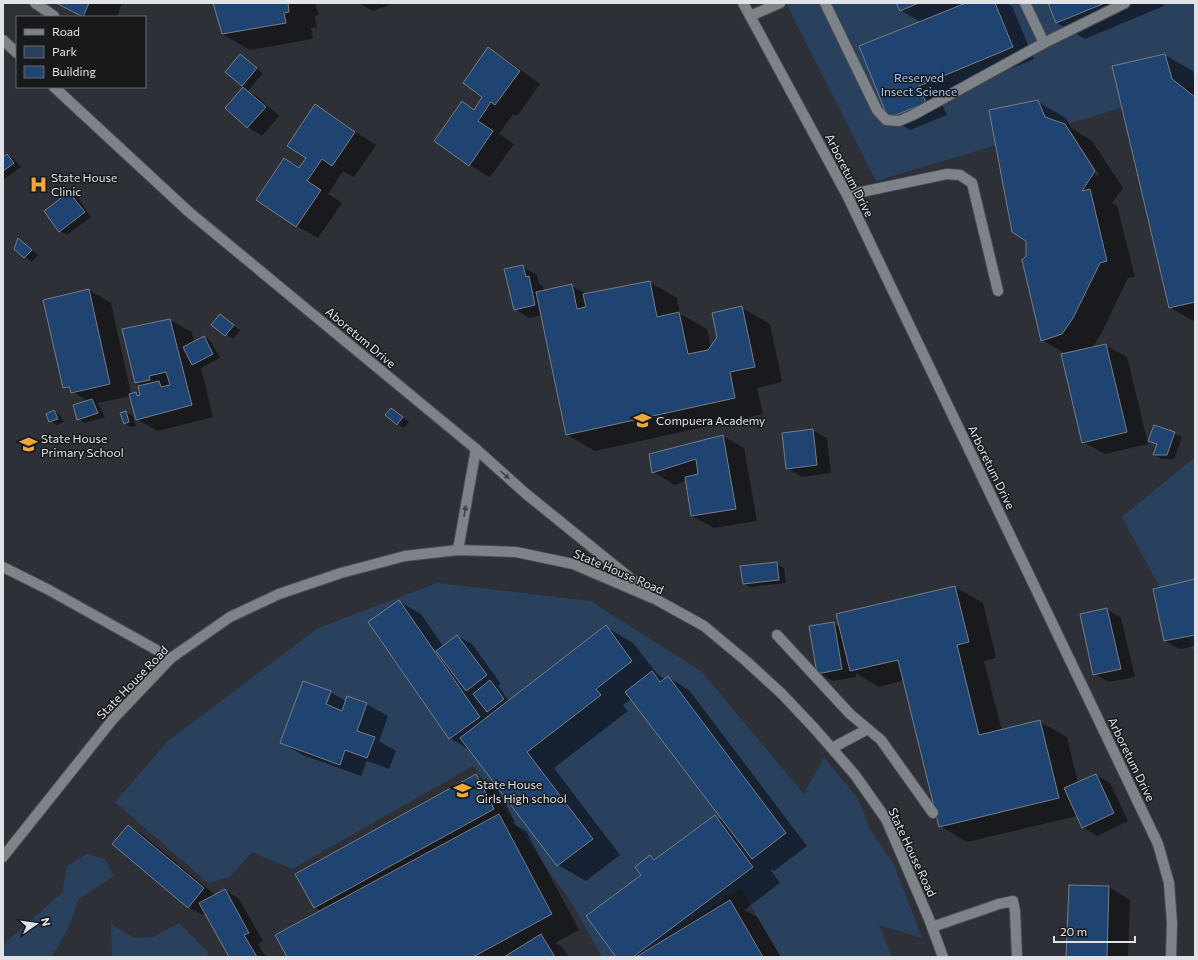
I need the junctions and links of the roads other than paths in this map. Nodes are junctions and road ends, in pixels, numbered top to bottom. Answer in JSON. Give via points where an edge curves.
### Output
{"nodes":[{"id":1,"x":36,"y":3,"type":"edge"},
{"id":2,"x":743,"y":3,"type":"edge"},
{"id":3,"x":780,"y":3,"type":"edge"},
{"id":4,"x":825,"y":3,"type":"edge"},
{"id":5,"x":1025,"y":3,"type":"edge"},
{"id":6,"x":1125,"y":3,"type":"edge"},
{"id":7,"x":54,"y":16,"type":"edge"},
{"id":8,"x":750,"y":16,"type":"junction"},
{"id":9,"x":3,"y":40,"type":"edge"},
{"id":10,"x":1044,"y":44,"type":"junction"},
{"id":11,"x":16,"y":52,"type":"edge"},
{"id":12,"x":55,"y":88,"type":"edge"},
{"id":13,"x":847,"y":194,"type":"junction"},
{"id":14,"x":998,"y":291,"type":"dead end"},
{"id":15,"x":476,"y":449,"type":"junction"},
{"id":16,"x":458,"y":550,"type":"junction"},
{"id":17,"x":3,"y":567,"type":"edge"},
{"id":18,"x":657,"y":600,"type":"junction"},
{"id":19,"x":778,"y":635,"type":"dead end"},
{"id":20,"x":171,"y":658,"type":"junction"},
{"id":21,"x":868,"y":730,"type":"junction"},
{"id":22,"x":832,"y":748,"type":"junction"},
{"id":23,"x":933,"y":813,"type":"dead end"},
{"id":24,"x":3,"y":857,"type":"edge"},
{"id":25,"x":932,"y":927,"type":"junction"},
{"id":26,"x":943,"y":957,"type":"edge"},
{"id":27,"x":1016,"y":957,"type":"edge"},
{"id":28,"x":1171,"y":957,"type":"edge"}],
"edges":[{"from":1,"to":7,"type":"street"},
{"from":2,"to":8,"type":"street","name":"Arboretum Drive"},
{"from":3,"to":8,"type":"street"},
{"from":4,"to":10,"type":"street","via":[[877,110],[886,120],[899,121],[913,115]]},
{"from":5,"to":10,"type":"street"},
{"from":6,"to":10,"type":"street"},
{"from":8,"to":13,"type":"street","name":"Arboretum Drive"},
{"from":9,"to":11,"type":"street"},
{"from":12,"to":15,"type":"street","name":"Aboretum Drive","via":[[189,212]]},
{"from":13,"to":14,"type":"street","via":[[947,174],[960,175],[972,183]]},
{"from":13,"to":28,"type":"street","name":"Arboretum Drive","via":[[1158,844],[1169,883]]},
{"from":16,"to":15,"type":"street","one_way":true},
{"from":15,"to":18,"type":"street","name":"Aboretum Drive","one_way":true,"via":[[525,493]]},
{"from":16,"to":18,"type":"street","name":"State House Road","via":[[516,552],[573,564]]},
{"from":16,"to":20,"type":"street","name":"State House Road","via":[[405,556],[279,594],[230,617]]},
{"from":17,"to":20,"type":"street"},
{"from":18,"to":22,"type":"street","name":"State House Road","via":[[704,626],[746,661],[782,694]]},
{"from":19,"to":21,"type":"street","via":[[850,714]]},
{"from":20,"to":24,"type":"street","name":"State House Road","via":[[113,719]]},
{"from":21,"to":22,"type":"street"},
{"from":21,"to":23,"type":"street","via":[[881,740]]},
{"from":22,"to":25,"type":"street","name":"State House Road","via":[[886,819]]},
{"from":25,"to":26,"type":"street","name":"State House Road"},
{"from":25,"to":27,"type":"street","via":[[1013,901]]}]}
